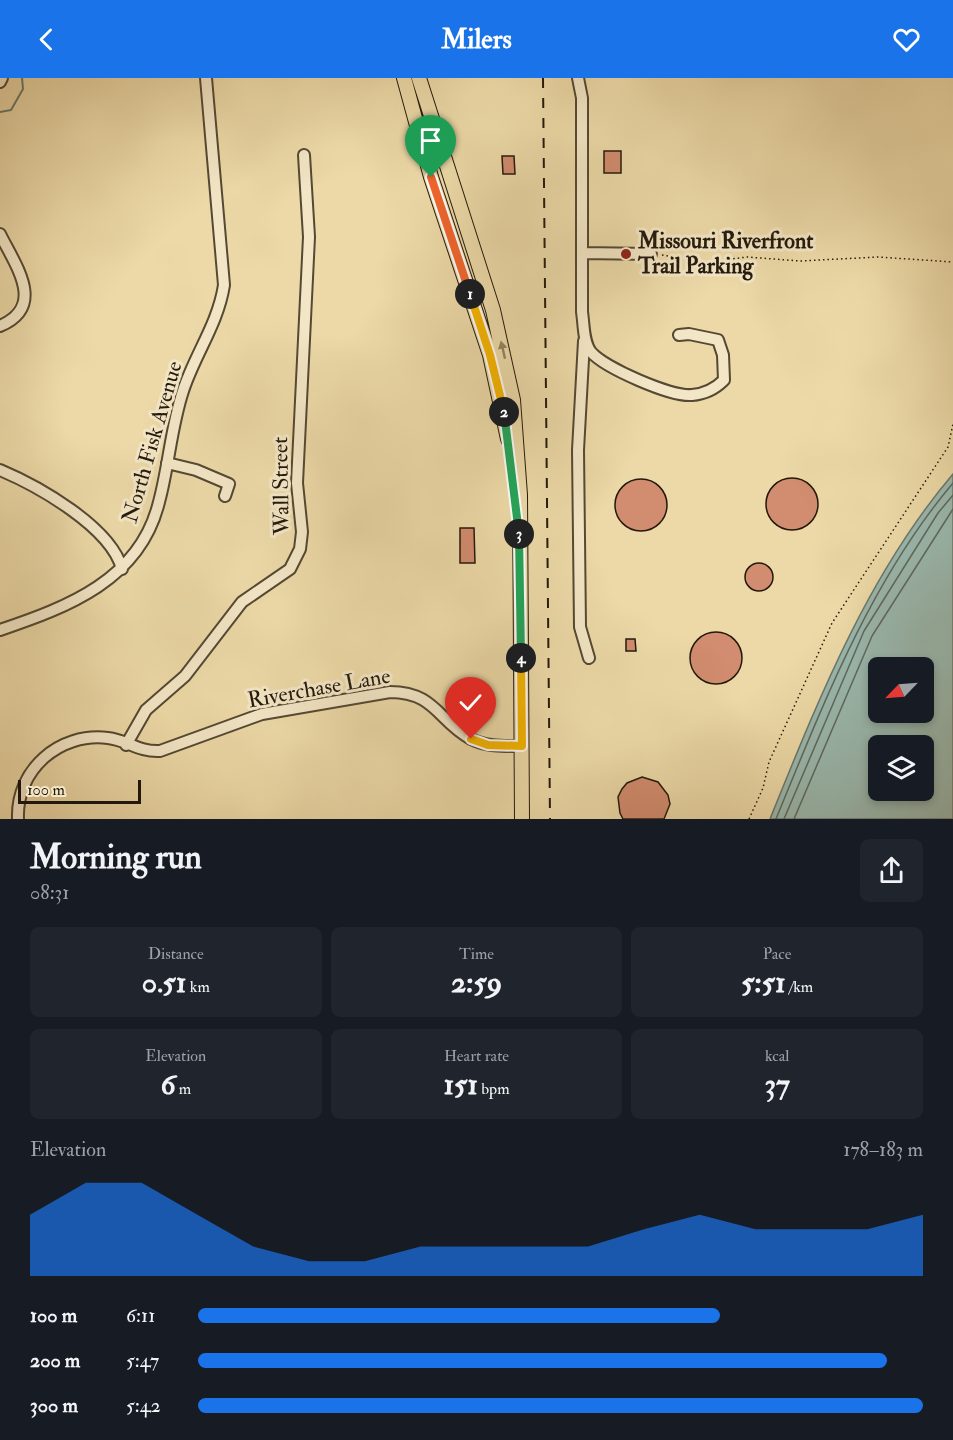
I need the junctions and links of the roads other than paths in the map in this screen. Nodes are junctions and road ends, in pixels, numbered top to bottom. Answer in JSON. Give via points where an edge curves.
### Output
{"nodes":[{"id":1,"x":2,"y":78,"type":"edge"},
{"id":2,"x":206,"y":78,"type":"edge"},
{"id":3,"x":404,"y":78,"type":"edge"},
{"id":4,"x":419,"y":78,"type":"edge"},
{"id":5,"x":578,"y":78,"type":"edge"},
{"id":6,"x":0,"y":82,"type":"edge"},
{"id":7,"x":304,"y":155,"type":"dead end"},
{"id":8,"x":0,"y":234,"type":"edge"},
{"id":9,"x":583,"y":253,"type":"junction"},
{"id":10,"x":651,"y":254,"type":"road end"},
{"id":11,"x":0,"y":326,"type":"edge"},
{"id":12,"x":585,"y":335,"type":"junction"},
{"id":13,"x":679,"y":335,"type":"dead end"},
{"id":14,"x":167,"y":463,"type":"junction"},
{"id":15,"x":0,"y":470,"type":"edge"},
{"id":16,"x":225,"y":496,"type":"dead end"},
{"id":17,"x":519,"y":534,"type":"junction"},
{"id":18,"x":122,"y":570,"type":"junction"},
{"id":19,"x":0,"y":630,"type":"edge"},
{"id":20,"x":589,"y":658,"type":"dead end"},
{"id":21,"x":126,"y":745,"type":"junction"},
{"id":22,"x":522,"y":746,"type":"junction"},
{"id":23,"x":18,"y":819,"type":"edge"},
{"id":24,"x":522,"y":819,"type":"edge"}],
"edges":[{"from":1,"to":6,"type":"street"},
{"from":2,"to":14,"type":"street","name":"North Fisk Avenue","via":[[224,285],[217,315],[182,391]]},
{"from":3,"to":17,"type":"main road","via":[[431,177],[498,384]]},
{"from":17,"to":4,"type":"main road","one_way":true,"via":[[519,468],[508,373],[493,310]]},
{"from":5,"to":9,"type":"street","via":[[582,98]]},
{"from":7,"to":21,"type":"street","name":"Wall Street","via":[[309,237],[297,483],[300,549],[290,569],[243,602],[185,676],[146,710]]},
{"from":8,"to":11,"type":"street","via":[[25,294],[23,306],[12,320]]},
{"from":9,"to":10,"type":"street"},
{"from":9,"to":12,"type":"street"},
{"from":12,"to":13,"type":"street","via":[[590,351],[641,380],[690,395],[715,389],[724,380],[718,340]]},
{"from":12,"to":20,"type":"street","via":[[578,450],[580,627]]},
{"from":14,"to":16,"type":"street","via":[[229,484]]},
{"from":14,"to":18,"type":"street","name":"North Fisk Avenue","via":[[155,517]]},
{"from":15,"to":18,"type":"street","via":[[50,496],[83,521],[119,558]]},
{"from":17,"to":22,"type":"main road"},
{"from":18,"to":19,"type":"street","name":"North Fisk Avenue","via":[[84,597]]},
{"from":21,"to":22,"type":"street","name":"Riverchase Lane","via":[[143,750],[172,749],[261,714],[400,692],[430,702],[476,741],[493,746]]},
{"from":21,"to":23,"type":"street","name":"Riverchase Lane","via":[[96,737],[76,740],[45,756],[28,777]]},
{"from":22,"to":24,"type":"main road"}]}
